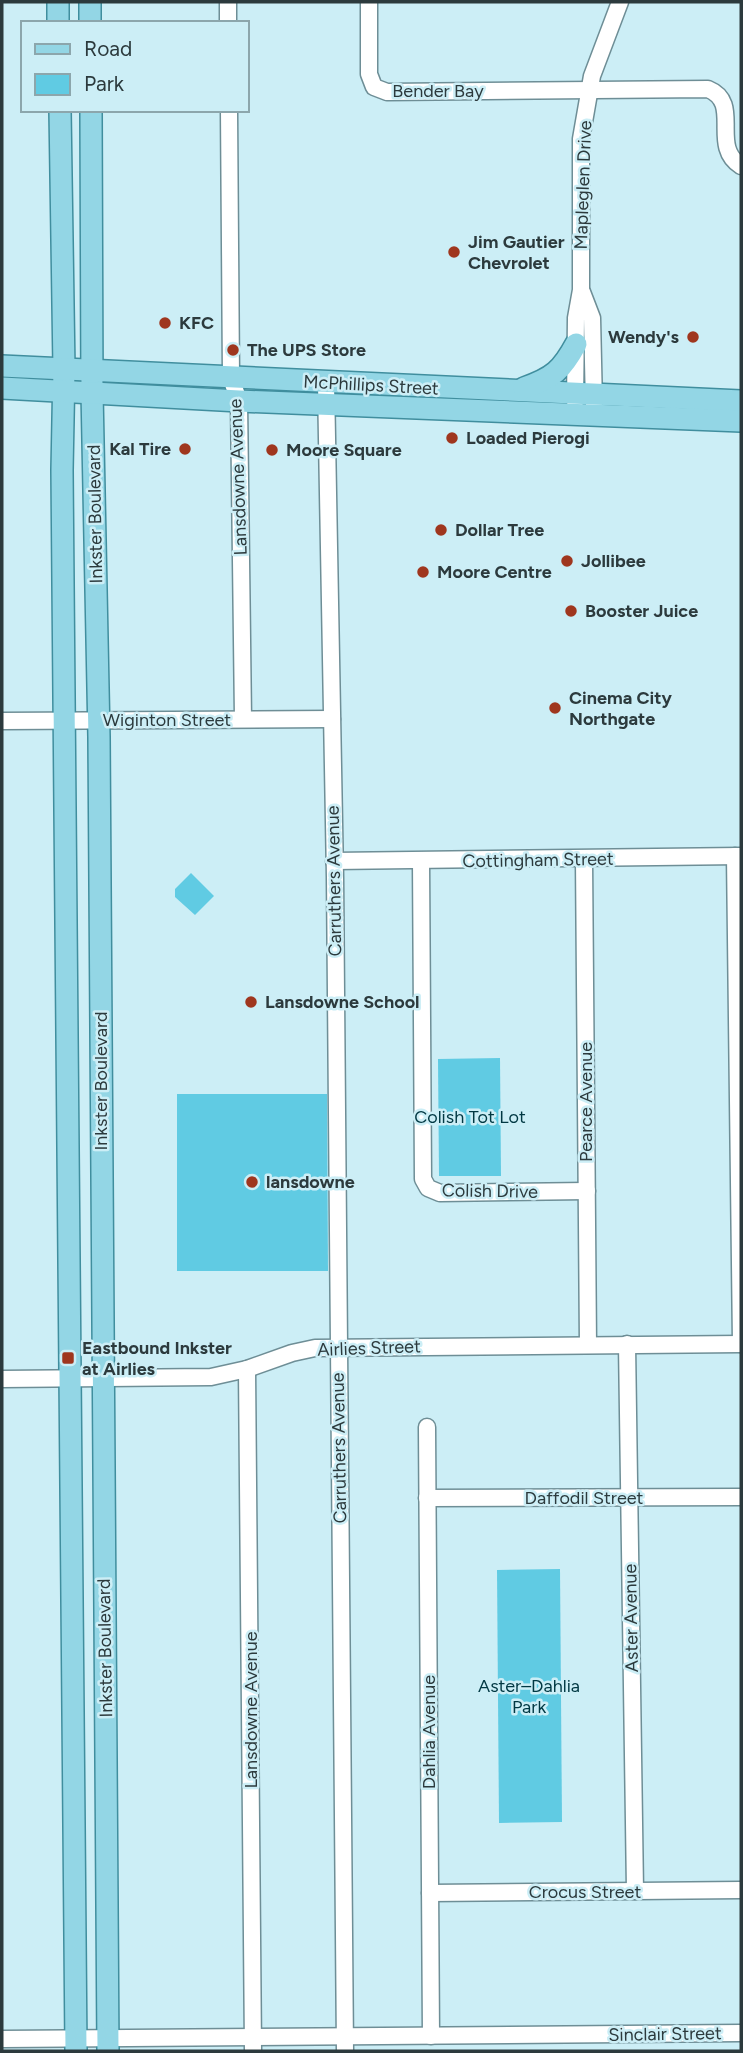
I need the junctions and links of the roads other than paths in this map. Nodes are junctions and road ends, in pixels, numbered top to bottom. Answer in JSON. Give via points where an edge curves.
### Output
{"nodes":[{"id":1,"x":58,"y":2,"type":"edge"},
{"id":2,"x":90,"y":2,"type":"edge"},
{"id":3,"x":228,"y":2,"type":"edge"},
{"id":4,"x":369,"y":2,"type":"edge"},
{"id":5,"x":620,"y":2,"type":"edge"},
{"id":6,"x":58,"y":21,"type":"edge"},
{"id":7,"x":90,"y":21,"type":"edge"},
{"id":8,"x":228,"y":21,"type":"edge"},
{"id":9,"x":589,"y":90,"type":"junction"},
{"id":10,"x":60,"y":112,"type":"edge"},
{"id":11,"x":91,"y":112,"type":"edge"},
{"id":12,"x":229,"y":112,"type":"edge"},
{"id":13,"x":741,"y":166,"type":"edge"},
{"id":14,"x":581,"y":290,"type":"junction"},
{"id":15,"x":576,"y":344,"type":"junction"},
{"id":16,"x":2,"y":366,"type":"edge"},
{"id":17,"x":231,"y":378,"type":"junction"},
{"id":18,"x":63,"y":379,"type":"junction"},
{"id":19,"x":92,"y":381,"type":"junction"},
{"id":20,"x":326,"y":383,"type":"junction"},
{"id":21,"x":2,"y":388,"type":"edge"},
{"id":22,"x":514,"y":391,"type":"junction"},
{"id":23,"x":239,"y":401,"type":"junction"},
{"id":24,"x":741,"y":401,"type":"edge"},
{"id":25,"x":326,"y":404,"type":"junction"},
{"id":26,"x":585,"y":405,"type":"junction"},
{"id":27,"x":741,"y":421,"type":"edge"},
{"id":28,"x":243,"y":719,"type":"junction"},
{"id":29,"x":332,"y":719,"type":"junction"},
{"id":30,"x":66,"y":720,"type":"junction"},
{"id":31,"x":98,"y":720,"type":"junction"},
{"id":32,"x":2,"y":721,"type":"edge"},
{"id":33,"x":738,"y":856,"type":"edge"},
{"id":34,"x":584,"y":860,"type":"junction"},
{"id":35,"x":334,"y":861,"type":"junction"},
{"id":36,"x":421,"y":861,"type":"junction"},
{"id":37,"x":587,"y":1191,"type":"junction"},
{"id":38,"x":740,"y":1200,"type":"edge"},
{"id":39,"x":741,"y":1344,"type":"edge"},
{"id":40,"x":588,"y":1345,"type":"junction"},
{"id":41,"x":627,"y":1345,"type":"junction"},
{"id":42,"x":338,"y":1347,"type":"junction"},
{"id":43,"x":247,"y":1369,"type":"junction"},
{"id":44,"x":102,"y":1378,"type":"junction"},
{"id":45,"x":2,"y":1379,"type":"edge"},
{"id":46,"x":69,"y":1380,"type":"junction"},
{"id":47,"x":426,"y":1427,"type":"dead end"},
{"id":48,"x":741,"y":1497,"type":"edge"},
{"id":49,"x":630,"y":1498,"type":"junction"},
{"id":50,"x":427,"y":1499,"type":"junction"},
{"id":51,"x":741,"y":1890,"type":"edge"},
{"id":52,"x":635,"y":1891,"type":"junction"},
{"id":53,"x":430,"y":1893,"type":"junction"},
{"id":54,"x":741,"y":2033,"type":"edge"},
{"id":55,"x":2,"y":2039,"type":"edge"},
{"id":56,"x":424,"y":2041,"type":"edge"},
{"id":57,"x":595,"y":2043,"type":"edge"},
{"id":58,"x":344,"y":2044,"type":"edge"},
{"id":59,"x":76,"y":2045,"type":"edge"},
{"id":60,"x":108,"y":2045,"type":"edge"},
{"id":61,"x":253,"y":2045,"type":"edge"}],
"edges":[{"from":1,"to":6,"type":"main road"},
{"from":2,"to":7,"type":"main road"},
{"from":3,"to":8,"type":"street"},
{"from":4,"to":9,"type":"street","name":"Bender Bay","via":[[369,74],[374,87],[387,92]]},
{"from":5,"to":9,"type":"street","name":"Mapleglen Drive"},
{"from":9,"to":13,"type":"street","via":[[718,92],[727,105],[730,156]]},
{"from":9,"to":14,"type":"street","name":"Mapleglen Drive","via":[[581,139]]},
{"from":10,"to":18,"type":"main road","name":"Inkster Boulevard"},
{"from":11,"to":19,"type":"main road","name":"Inkster Boulevard"},
{"from":12,"to":17,"type":"street","name":"Lansdowne Avenue"},
{"from":14,"to":15,"type":"street","name":"Mapleglen Drive"},
{"from":14,"to":26,"type":"street","name":"Mapleglen Drive","via":[[592,318]]},
{"from":15,"to":22,"type":"main road","via":[[558,372]]},
{"from":15,"to":26,"type":"street","name":"Mapleglen Drive"},
{"from":16,"to":18,"type":"main road","name":"McPhillips Street"},
{"from":17,"to":19,"type":"main road","name":"McPhillips Street"},
{"from":17,"to":20,"type":"main road","name":"McPhillips Street"},
{"from":17,"to":23,"type":"street","name":"Lansdowne Avenue"},
{"from":18,"to":19,"type":"main road","name":"McPhillips Street"},
{"from":18,"to":21,"type":"main road","name":"McPhillips Street"},
{"from":18,"to":30,"type":"main road","name":"Inkster Boulevard"},
{"from":19,"to":23,"type":"main road","name":"McPhillips Street"},
{"from":19,"to":31,"type":"main road","name":"Inkster Boulevard"},
{"from":20,"to":22,"type":"main road","name":"McPhillips Street"},
{"from":20,"to":25,"type":"street","name":"Carruthers Avenue"},
{"from":22,"to":26,"type":"main road","name":"McPhillips Street"},
{"from":23,"to":25,"type":"main road","name":"McPhillips Street"},
{"from":23,"to":28,"type":"street","name":"Lansdowne Avenue"},
{"from":24,"to":26,"type":"main road","name":"McPhillips Street"},
{"from":25,"to":26,"type":"main road","name":"McPhillips Street"},
{"from":25,"to":29,"type":"street","name":"Carruthers Avenue"},
{"from":26,"to":27,"type":"main road","name":"McPhillips Street"},
{"from":28,"to":29,"type":"street","name":"Wiginton Street"},
{"from":28,"to":31,"type":"street","name":"Wiginton Street"},
{"from":29,"to":35,"type":"street","name":"Carruthers Avenue"},
{"from":30,"to":31,"type":"street","name":"Wiginton Street"},
{"from":30,"to":32,"type":"street","name":"Wiginton Street"},
{"from":30,"to":46,"type":"main road","name":"Inkster Boulevard"},
{"from":31,"to":44,"type":"main road","name":"Inkster Boulevard"},
{"from":33,"to":34,"type":"street","name":"Cottingham Street"},
{"from":33,"to":38,"type":"street"},
{"from":34,"to":36,"type":"street","name":"Cottingham Street"},
{"from":34,"to":37,"type":"street","name":"Pearce Avenue"},
{"from":35,"to":36,"type":"street","name":"Cottingham Street"},
{"from":35,"to":42,"type":"street","name":"Carruthers Avenue"},
{"from":36,"to":37,"type":"street","name":"Colish Drive","via":[[423,1179],[428,1188],[440,1193]]},
{"from":37,"to":40,"type":"street","name":"Pearce Avenue"},
{"from":38,"to":39,"type":"street"},
{"from":39,"to":41,"type":"street","name":"Airlies Street"},
{"from":40,"to":41,"type":"street","name":"Airlies Street"},
{"from":40,"to":42,"type":"street","name":"Airlies Street"},
{"from":41,"to":49,"type":"street","name":"Aster Avenue"},
{"from":42,"to":43,"type":"street","name":"Airlies Street","via":[[292,1353]]},
{"from":42,"to":58,"type":"street","name":"Carruthers Avenue"},
{"from":43,"to":44,"type":"street","name":"Airlies Street","via":[[184,1379]]},
{"from":43,"to":61,"type":"street","name":"Lansdowne Avenue"},
{"from":44,"to":46,"type":"street","name":"Airlies Street"},
{"from":44,"to":60,"type":"main road","name":"Inkster Boulevard"},
{"from":45,"to":46,"type":"street","name":"Airlies Street"},
{"from":46,"to":59,"type":"main road","name":"Inkster Boulevard"},
{"from":47,"to":50,"type":"street","name":"Dahlia Avenue"},
{"from":48,"to":49,"type":"street","name":"Daffodil Street"},
{"from":49,"to":50,"type":"street","name":"Daffodil Street"},
{"from":49,"to":52,"type":"street","name":"Aster Avenue"},
{"from":50,"to":53,"type":"street","name":"Dahlia Avenue"},
{"from":51,"to":52,"type":"street","name":"Crocus Street"},
{"from":52,"to":53,"type":"street","name":"Crocus Street"},
{"from":53,"to":56,"type":"street","name":"Dahlia Avenue"},
{"from":54,"to":57,"type":"street","name":"Sinclair Street"},
{"from":55,"to":59,"type":"street","name":"Sinclair Street"},
{"from":56,"to":57,"type":"street","name":"Sinclair Street"},
{"from":56,"to":58,"type":"street","name":"Sinclair Street"},
{"from":58,"to":61,"type":"street","name":"Sinclair Street"},
{"from":59,"to":60,"type":"street","name":"Sinclair Street"},
{"from":60,"to":61,"type":"street","name":"Sinclair Street"}]}
